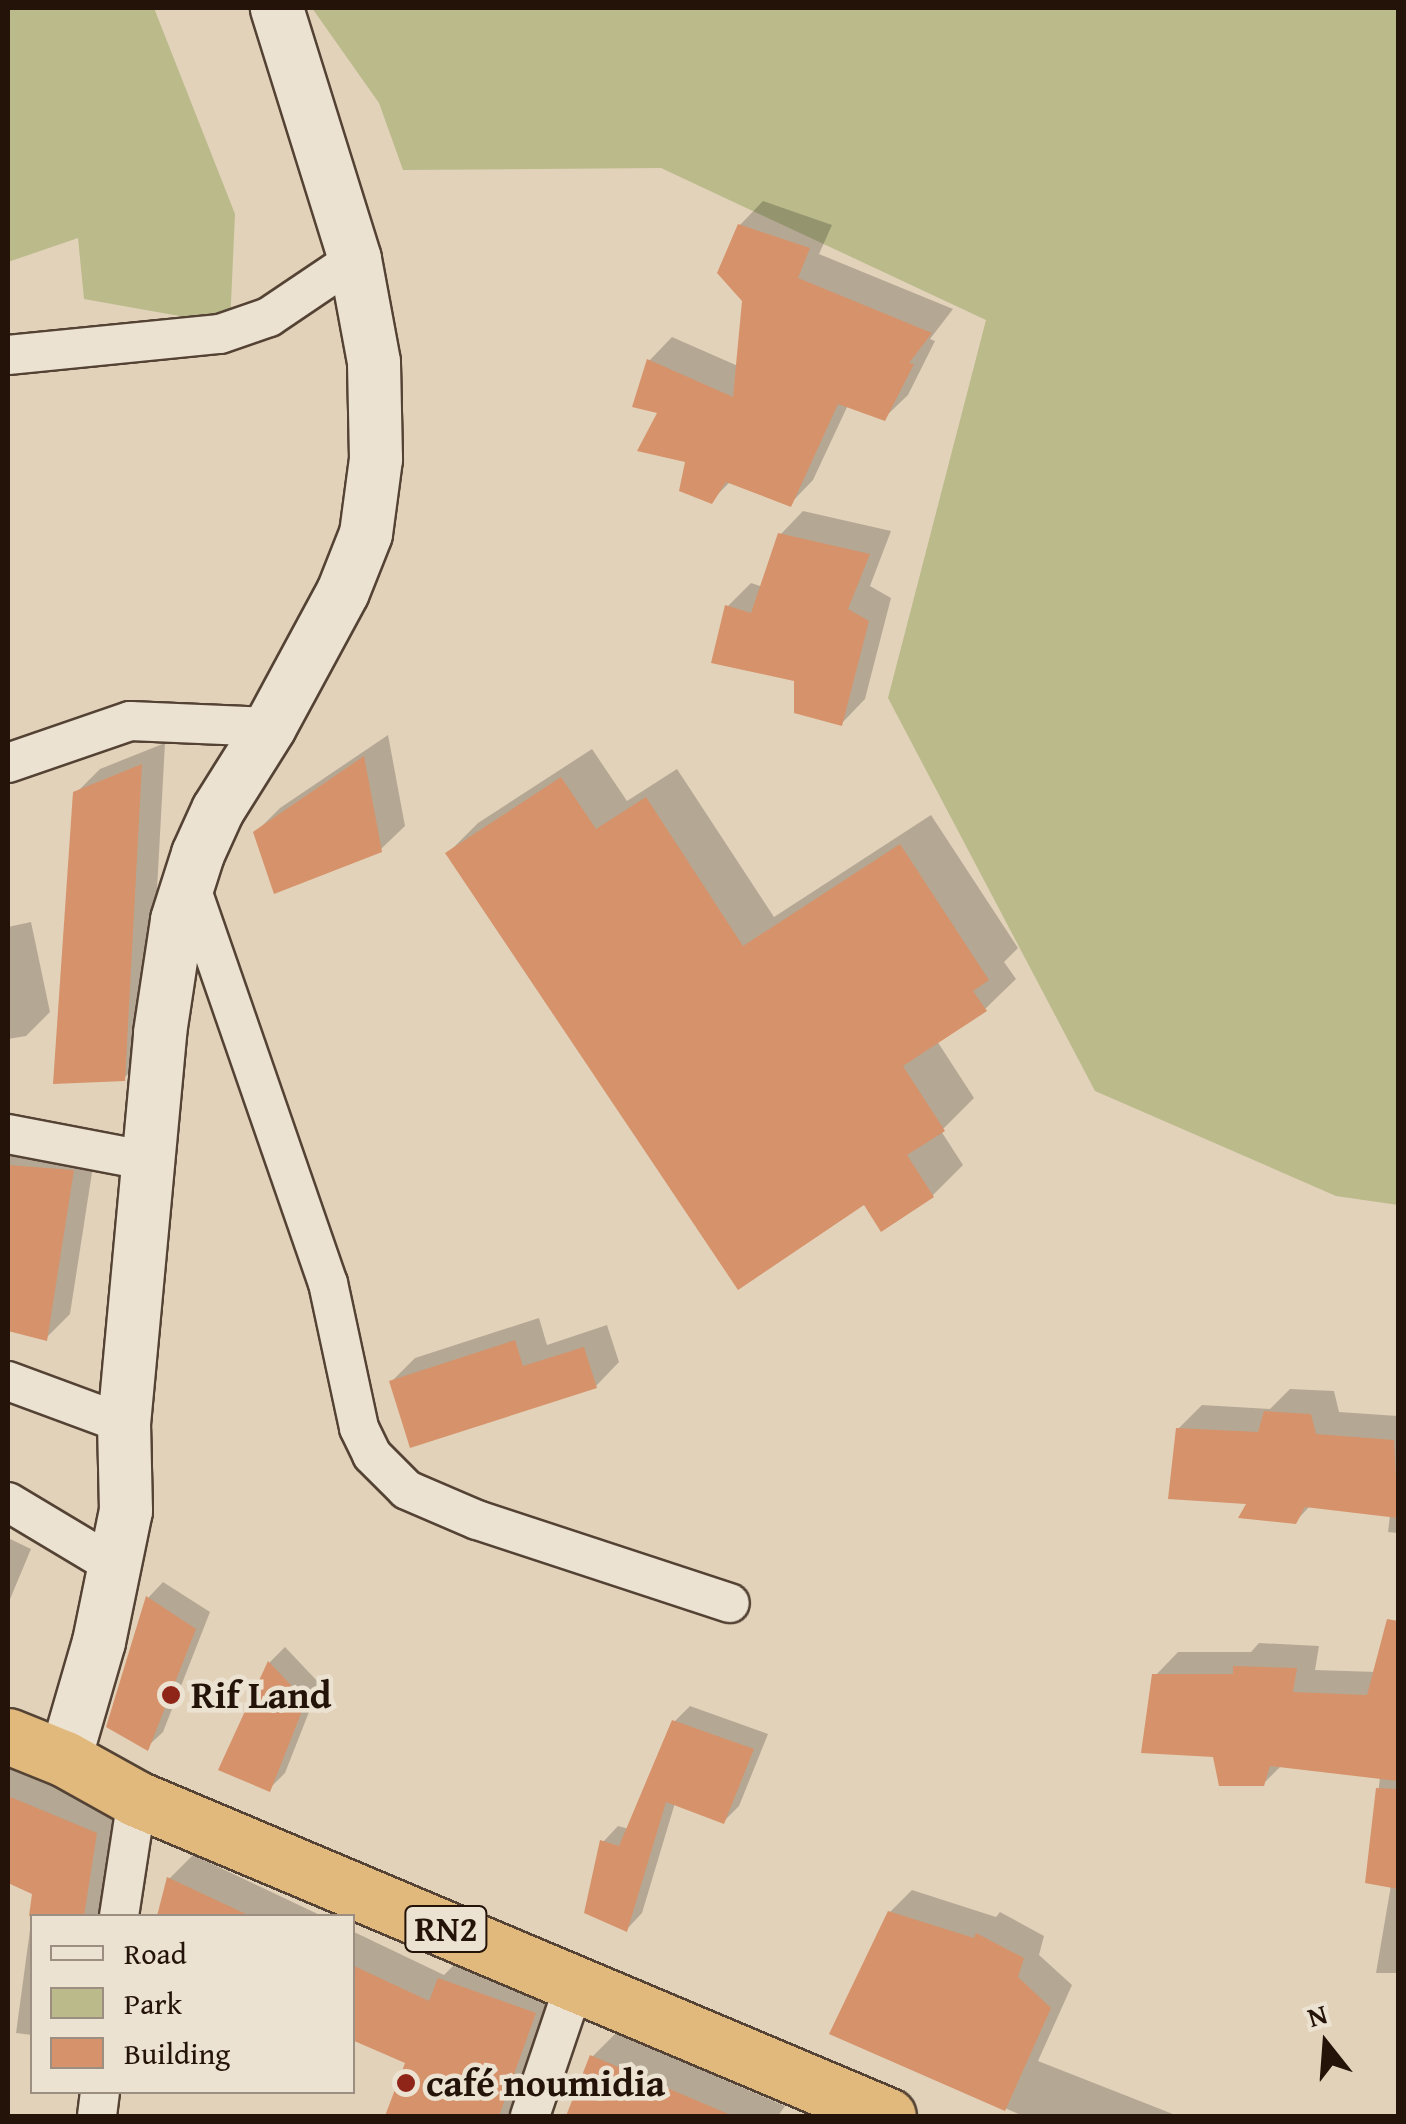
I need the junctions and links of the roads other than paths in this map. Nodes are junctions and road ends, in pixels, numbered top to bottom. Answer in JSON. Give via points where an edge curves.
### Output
{"nodes":[{"id":1,"x":276,"y":8,"type":"edge"},
{"id":2,"x":355,"y":259,"type":"junction"},
{"id":3,"x":8,"y":355,"type":"edge"},
{"id":4,"x":270,"y":727,"type":"junction"},
{"id":5,"x":8,"y":763,"type":"edge"},
{"id":6,"x":189,"y":882,"type":"junction"},
{"id":7,"x":8,"y":1134,"type":"edge"},
{"id":8,"x":148,"y":1160,"type":"junction"},
{"id":9,"x":8,"y":1381,"type":"edge"},
{"id":10,"x":124,"y":1424,"type":"junction"},
{"id":11,"x":8,"y":1502,"type":"edge"},
{"id":12,"x":114,"y":1566,"type":"junction"},
{"id":13,"x":730,"y":1602,"type":"dead end"},
{"id":14,"x":8,"y":1736,"type":"edge"},
{"id":15,"x":65,"y":1759,"type":"junction"},
{"id":16,"x":137,"y":1798,"type":"junction"},
{"id":17,"x":119,"y":1914,"type":"edge"},
{"id":18,"x":575,"y":1983,"type":"junction"},
{"id":19,"x":530,"y":2116,"type":"edge"},
{"id":20,"x":888,"y":2116,"type":"edge"}],
"edges":[{"from":1,"to":2,"type":"street"},
{"from":2,"to":3,"type":"street","via":[[269,317],[220,334]]},
{"from":2,"to":4,"type":"street","via":[[374,362],[376,459],[366,534]]},
{"from":4,"to":5,"type":"street","via":[[130,721]]},
{"from":4,"to":6,"type":"street","via":[[218,810]]},
{"from":6,"to":8,"type":"street","via":[[171,958]]},
{"from":6,"to":13,"type":"street","via":[[328,1282],[359,1428],[372,1455],[406,1490],[477,1520]]},
{"from":7,"to":8,"type":"street"},
{"from":8,"to":10,"type":"street"},
{"from":9,"to":10,"type":"street"},
{"from":10,"to":12,"type":"street","via":[[126,1511]]},
{"from":11,"to":12,"type":"street"},
{"from":12,"to":15,"type":"street"},
{"from":14,"to":15,"type":"highway","number":"RN2"},
{"from":15,"to":16,"type":"highway","number":"RN2"},
{"from":16,"to":17,"type":"street"},
{"from":16,"to":18,"type":"highway","number":"RN2"},
{"from":18,"to":19,"type":"street"},
{"from":18,"to":20,"type":"highway","number":"RN2"}]}
